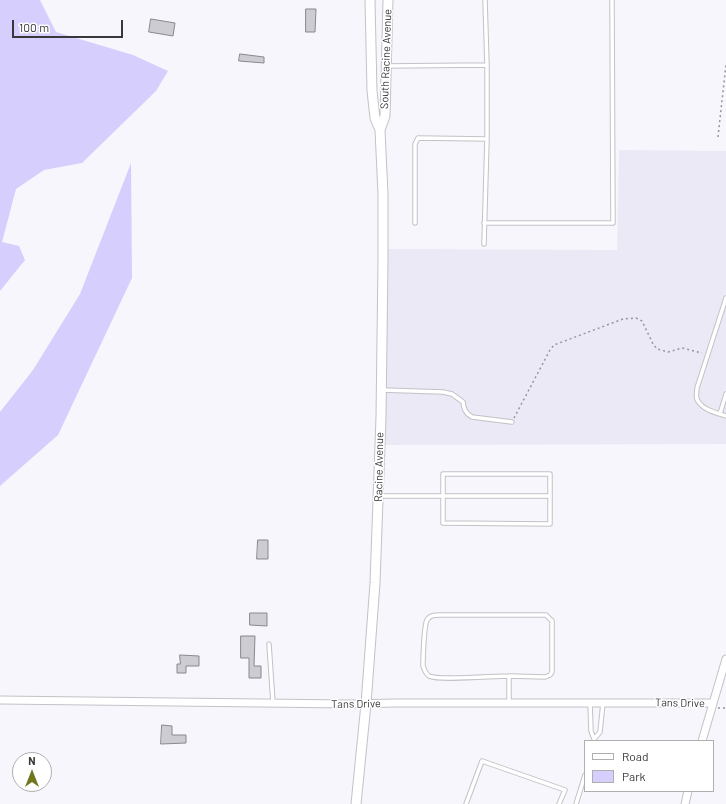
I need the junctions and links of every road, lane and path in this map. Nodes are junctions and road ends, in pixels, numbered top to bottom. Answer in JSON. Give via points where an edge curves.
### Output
{"nodes":[{"id":1,"x":370,"y":0,"type":"edge"},
{"id":2,"x":388,"y":0,"type":"edge"},
{"id":3,"x":485,"y":0,"type":"edge"},
{"id":4,"x":612,"y":0,"type":"edge"},
{"id":5,"x":726,"y":64,"type":"edge"},
{"id":6,"x":487,"y":65,"type":"junction"},
{"id":7,"x":386,"y":66,"type":"junction"},
{"id":8,"x":380,"y":130,"type":"junction"},
{"id":9,"x":718,"y":137,"type":"dead end"},
{"id":10,"x":487,"y":139,"type":"junction"},
{"id":11,"x":415,"y":223,"type":"dead end"},
{"id":12,"x":484,"y":223,"type":"junction"},
{"id":13,"x":484,"y":244,"type":"dead end"},
{"id":14,"x":726,"y":298,"type":"edge"},
{"id":15,"x":707,"y":355,"type":"junction"},
{"id":16,"x":381,"y":390,"type":"junction"},
{"id":17,"x":726,"y":394,"type":"edge"},
{"id":18,"x":720,"y":414,"type":"junction"},
{"id":19,"x":726,"y":416,"type":"edge"},
{"id":20,"x":512,"y":422,"type":"joint"},
{"id":21,"x":444,"y":495,"type":"junction"},
{"id":22,"x":379,"y":496,"type":"junction"},
{"id":23,"x":550,"y":496,"type":"junction"},
{"id":24,"x":270,"y":644,"type":"dead end"},
{"id":25,"x":726,"y":659,"type":"edge"},
{"id":26,"x":508,"y":676,"type":"junction"},
{"id":27,"x":0,"y":700,"type":"edge"},
{"id":28,"x":509,"y":703,"type":"junction"},
{"id":29,"x":590,"y":703,"type":"junction"},
{"id":30,"x":603,"y":703,"type":"junction"},
{"id":31,"x":713,"y":703,"type":"junction"},
{"id":32,"x":273,"y":704,"type":"junction"},
{"id":33,"x":366,"y":704,"type":"junction"},
{"id":34,"x":594,"y":740,"type":"edge"},
{"id":35,"x":702,"y":740,"type":"edge"},
{"id":36,"x":584,"y":778,"type":"edge"},
{"id":37,"x":688,"y":792,"type":"edge"},
{"id":38,"x":356,"y":804,"type":"edge"},
{"id":39,"x":466,"y":804,"type":"edge"},
{"id":40,"x":559,"y":804,"type":"edge"},
{"id":41,"x":576,"y":804,"type":"edge"},
{"id":42,"x":684,"y":804,"type":"edge"}],
"edges":[{"from":1,"to":8,"type":"main road","name":"South Racine Avenue","via":[[372,91],[375,118]]},
{"from":2,"to":7,"type":"main road","name":"South Racine Avenue"},
{"from":3,"to":6,"type":"lane"},
{"from":4,"to":12,"type":"lane","via":[[612,223]]},
{"from":5,"to":9,"type":"path"},
{"from":6,"to":7,"type":"lane"},
{"from":6,"to":10,"type":"lane"},
{"from":7,"to":8,"type":"main road","name":"South Racine Avenue","via":[[384,116]]},
{"from":8,"to":16,"type":"main road","name":"Racine Avenue","via":[[383,252]]},
{"from":10,"to":11,"type":"lane","via":[[418,138],[415,144]]},
{"from":10,"to":12,"type":"lane"},
{"from":12,"to":13,"type":"lane"},
{"from":14,"to":15,"type":"lane"},
{"from":15,"to":18,"type":"lane","via":[[696,398],[711,412]]},
{"from":15,"to":20,"type":"path","via":[[682,348],[668,352],[657,349],[642,321],[636,318],[623,319],[554,346]]},
{"from":16,"to":20,"type":"lane","via":[[452,394],[462,402],[465,411],[472,417]]},
{"from":16,"to":22,"type":"main road","name":"Racine Avenue"},
{"from":17,"to":18,"type":"lane"},
{"from":18,"to":19,"type":"lane"},
{"from":21,"to":22,"type":"lane"},
{"from":21,"to":23,"type":"lane"},
{"from":21,"to":23,"type":"lane","via":[[443,474],[550,474]]},
{"from":21,"to":23,"type":"lane","via":[[443,523],[550,524]]},
{"from":22,"to":33,"type":"main road","name":"Racine Avenue"},
{"from":24,"to":32,"type":"lane"},
{"from":25,"to":31,"type":"street"},
{"from":26,"to":26,"type":"lane","via":[[429,676],[423,666],[425,627],[428,618],[433,615],[546,615],[552,621],[552,672],[545,676]]},
{"from":26,"to":28,"type":"lane"},
{"from":27,"to":32,"type":"street","name":"Tans Drive"},
{"from":28,"to":29,"type":"street","name":"Tans Drive"},
{"from":28,"to":33,"type":"street","name":"Tans Drive"},
{"from":29,"to":30,"type":"street","name":"Tans Drive"},
{"from":29,"to":34,"type":"lane","via":[[591,731]]},
{"from":30,"to":31,"type":"street","name":"Tans Drive"},
{"from":30,"to":34,"type":"lane","via":[[600,732]]},
{"from":31,"to":35,"type":"street"},
{"from":32,"to":33,"type":"street","name":"Tans Drive"},
{"from":33,"to":38,"type":"main road","name":"Racine Avenue"},
{"from":36,"to":41,"type":"lane"},
{"from":37,"to":42,"type":"street"},
{"from":39,"to":40,"type":"lane","via":[[482,760],[565,790]]}]}
